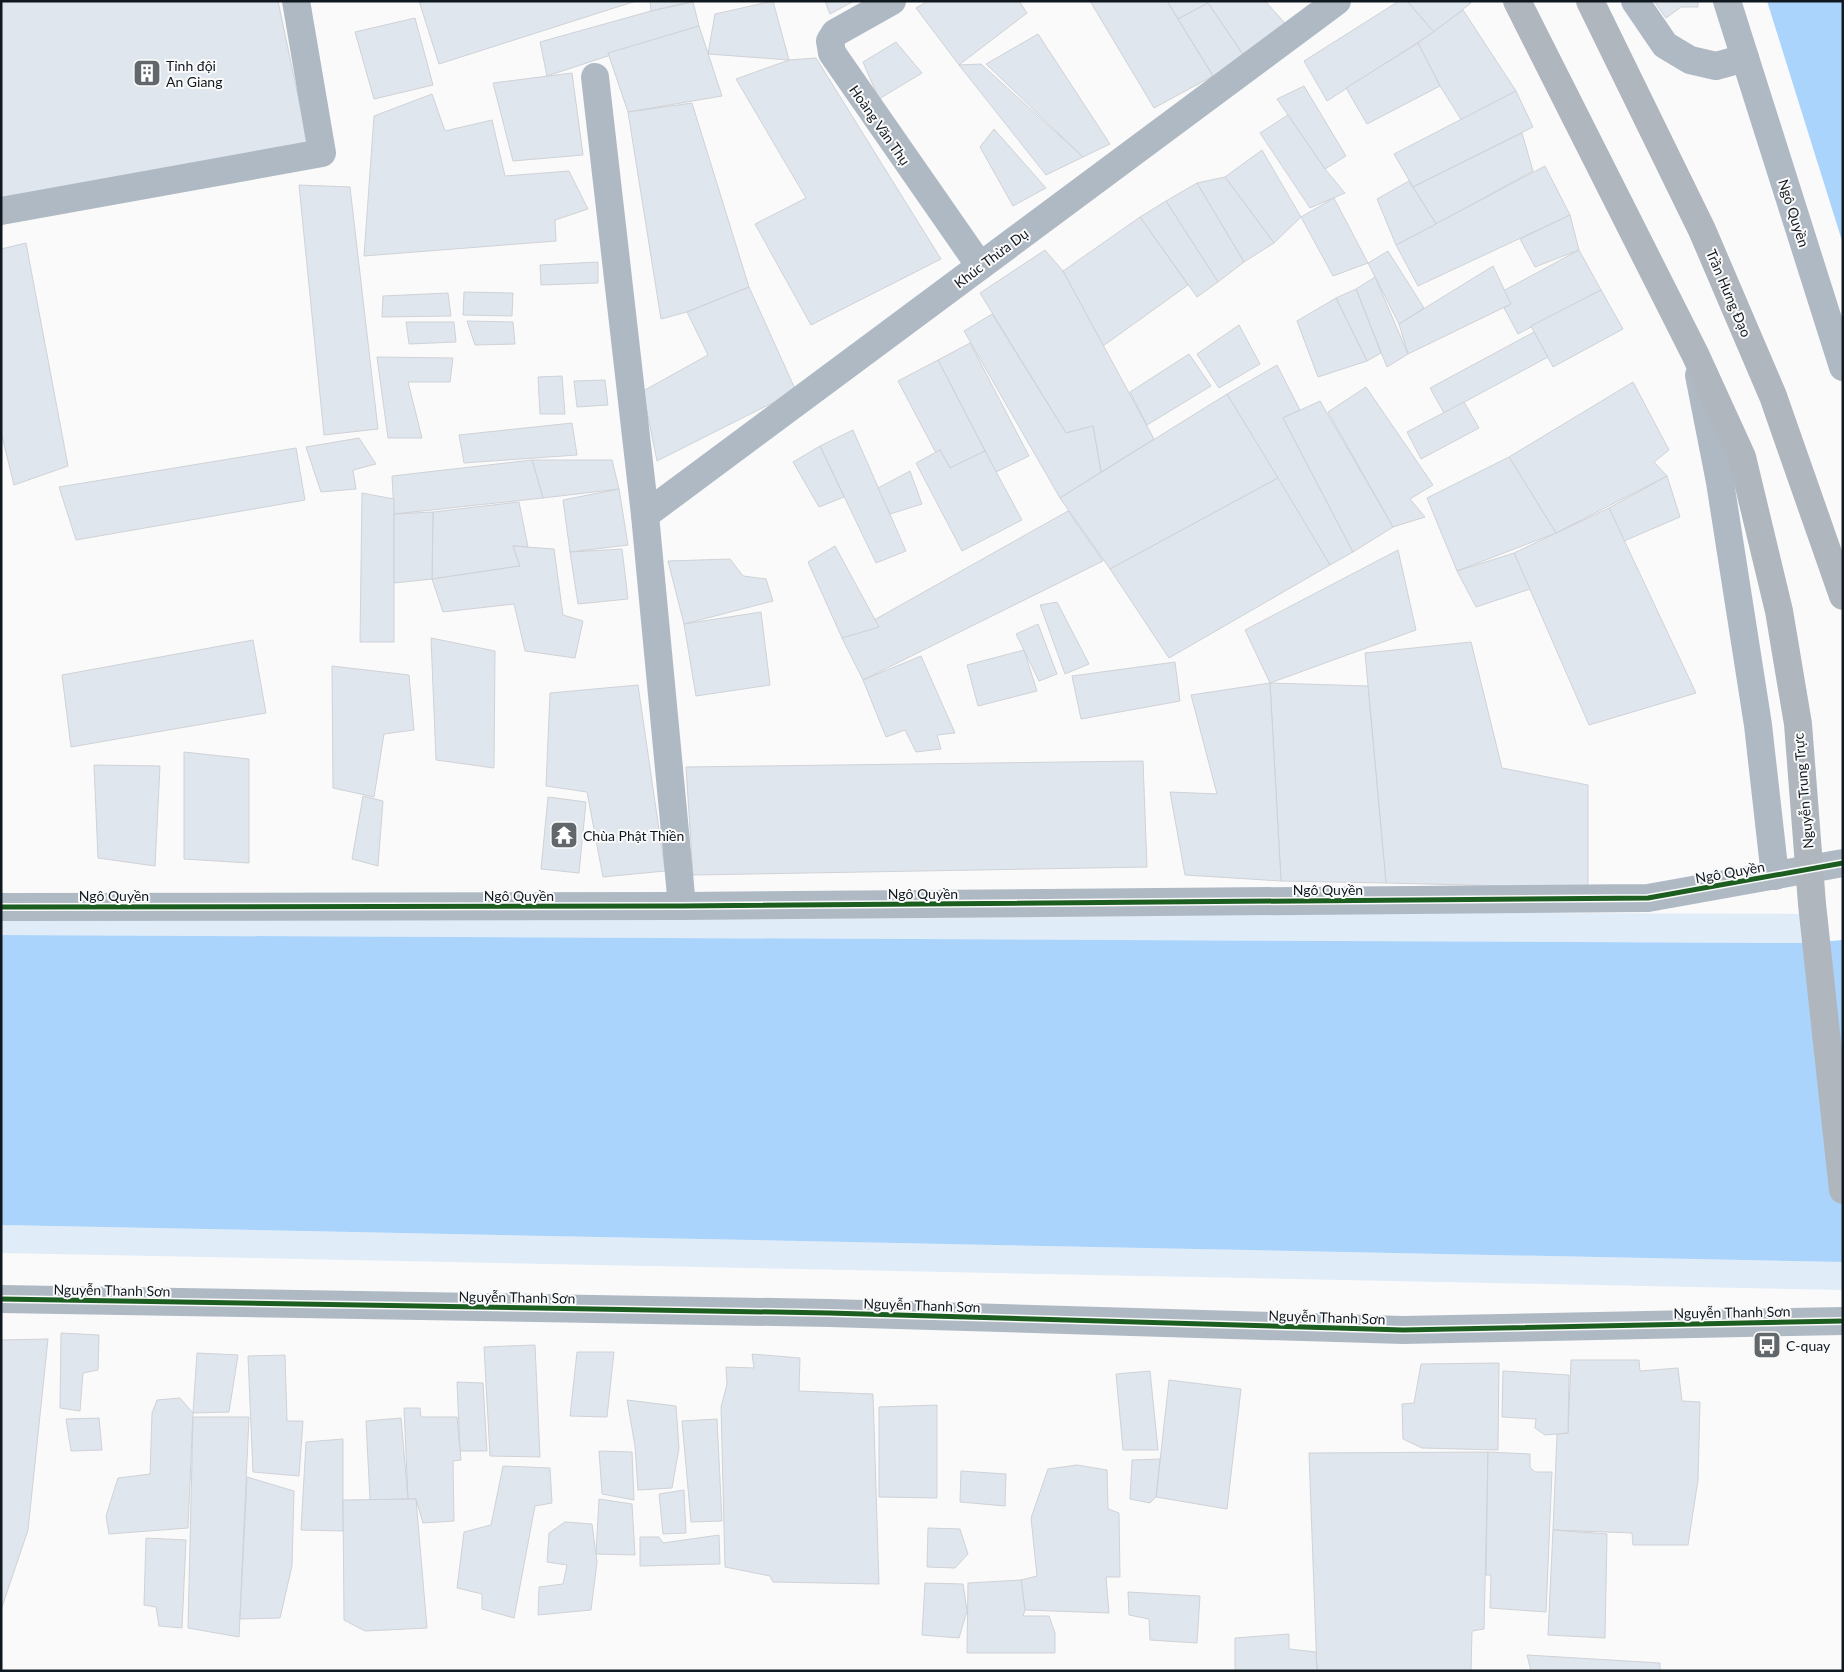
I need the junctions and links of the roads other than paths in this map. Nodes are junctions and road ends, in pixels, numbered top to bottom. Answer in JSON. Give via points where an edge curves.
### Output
{"nodes":[{"id":1,"x":296,"y":1,"type":"edge"},
{"id":2,"x":892,"y":1,"type":"edge"},
{"id":3,"x":1337,"y":1,"type":"edge"},
{"id":4,"x":1517,"y":1,"type":"edge"},
{"id":5,"x":1590,"y":1,"type":"edge"},
{"id":6,"x":1635,"y":1,"type":"edge"},
{"id":7,"x":1727,"y":1,"type":"edge"},
{"id":8,"x":1745,"y":58,"type":"junction"},
{"id":9,"x":595,"y":77,"type":"dead end"},
{"id":10,"x":1,"y":211,"type":"edge"},
{"id":11,"x":980,"y":266,"type":"junction"},
{"id":12,"x":1695,"y":354,"type":"junction"},
{"id":13,"x":1843,"y":367,"type":"edge"},
{"id":14,"x":645,"y":515,"type":"junction"},
{"id":15,"x":1843,"y":596,"type":"edge"},
{"id":16,"x":1843,"y":863,"type":"edge"},
{"id":17,"x":1775,"y":876,"type":"junction"},
{"id":18,"x":682,"y":906,"type":"junction"},
{"id":19,"x":1,"y":907,"type":"edge"},
{"id":20,"x":1843,"y":1190,"type":"edge"},
{"id":21,"x":1,"y":1299,"type":"edge"},
{"id":22,"x":1843,"y":1321,"type":"edge"}],
"edges":[{"from":1,"to":10,"type":"street","via":[[322,153]]},
{"from":2,"to":11,"type":"street","name":"Hoàng Văn Thụ","via":[[835,33],[830,41],[832,53]]},
{"from":3,"to":11,"type":"street","name":"Khúc Thừa Dụ"},
{"from":4,"to":12,"type":"highway"},
{"from":5,"to":15,"type":"highway","name":"Trần Hưng Đạo","via":[[1702,230],[1773,396]]},
{"from":6,"to":8,"type":"street","via":[[1665,45],[1690,60],[1716,66]]},
{"from":7,"to":8,"type":"street","name":"Ngô Quyền"},
{"from":8,"to":13,"type":"street","name":"Ngô Quyền"},
{"from":9,"to":14,"type":"street"},
{"from":11,"to":14,"type":"street","name":"Khúc Thừa Dụ"},
{"from":12,"to":17,"type":"street","via":[[1720,482],[1758,725]]},
{"from":12,"to":20,"type":"highway","name":"Nguyễn Trung Trực","via":[[1742,457],[1779,611],[1798,724],[1812,904]]},
{"from":14,"to":18,"type":"street"},
{"from":16,"to":17,"type":"street","name":"Ngô Quyền"},
{"from":17,"to":18,"type":"street","name":"Ngô Quyền","via":[[1648,898]]},
{"from":18,"to":19,"type":"street","name":"Ngô Quyền"},
{"from":21,"to":22,"type":"street","name":"Nguyễn Thanh Sơn","via":[[828,1313],[1403,1330]]}]}
